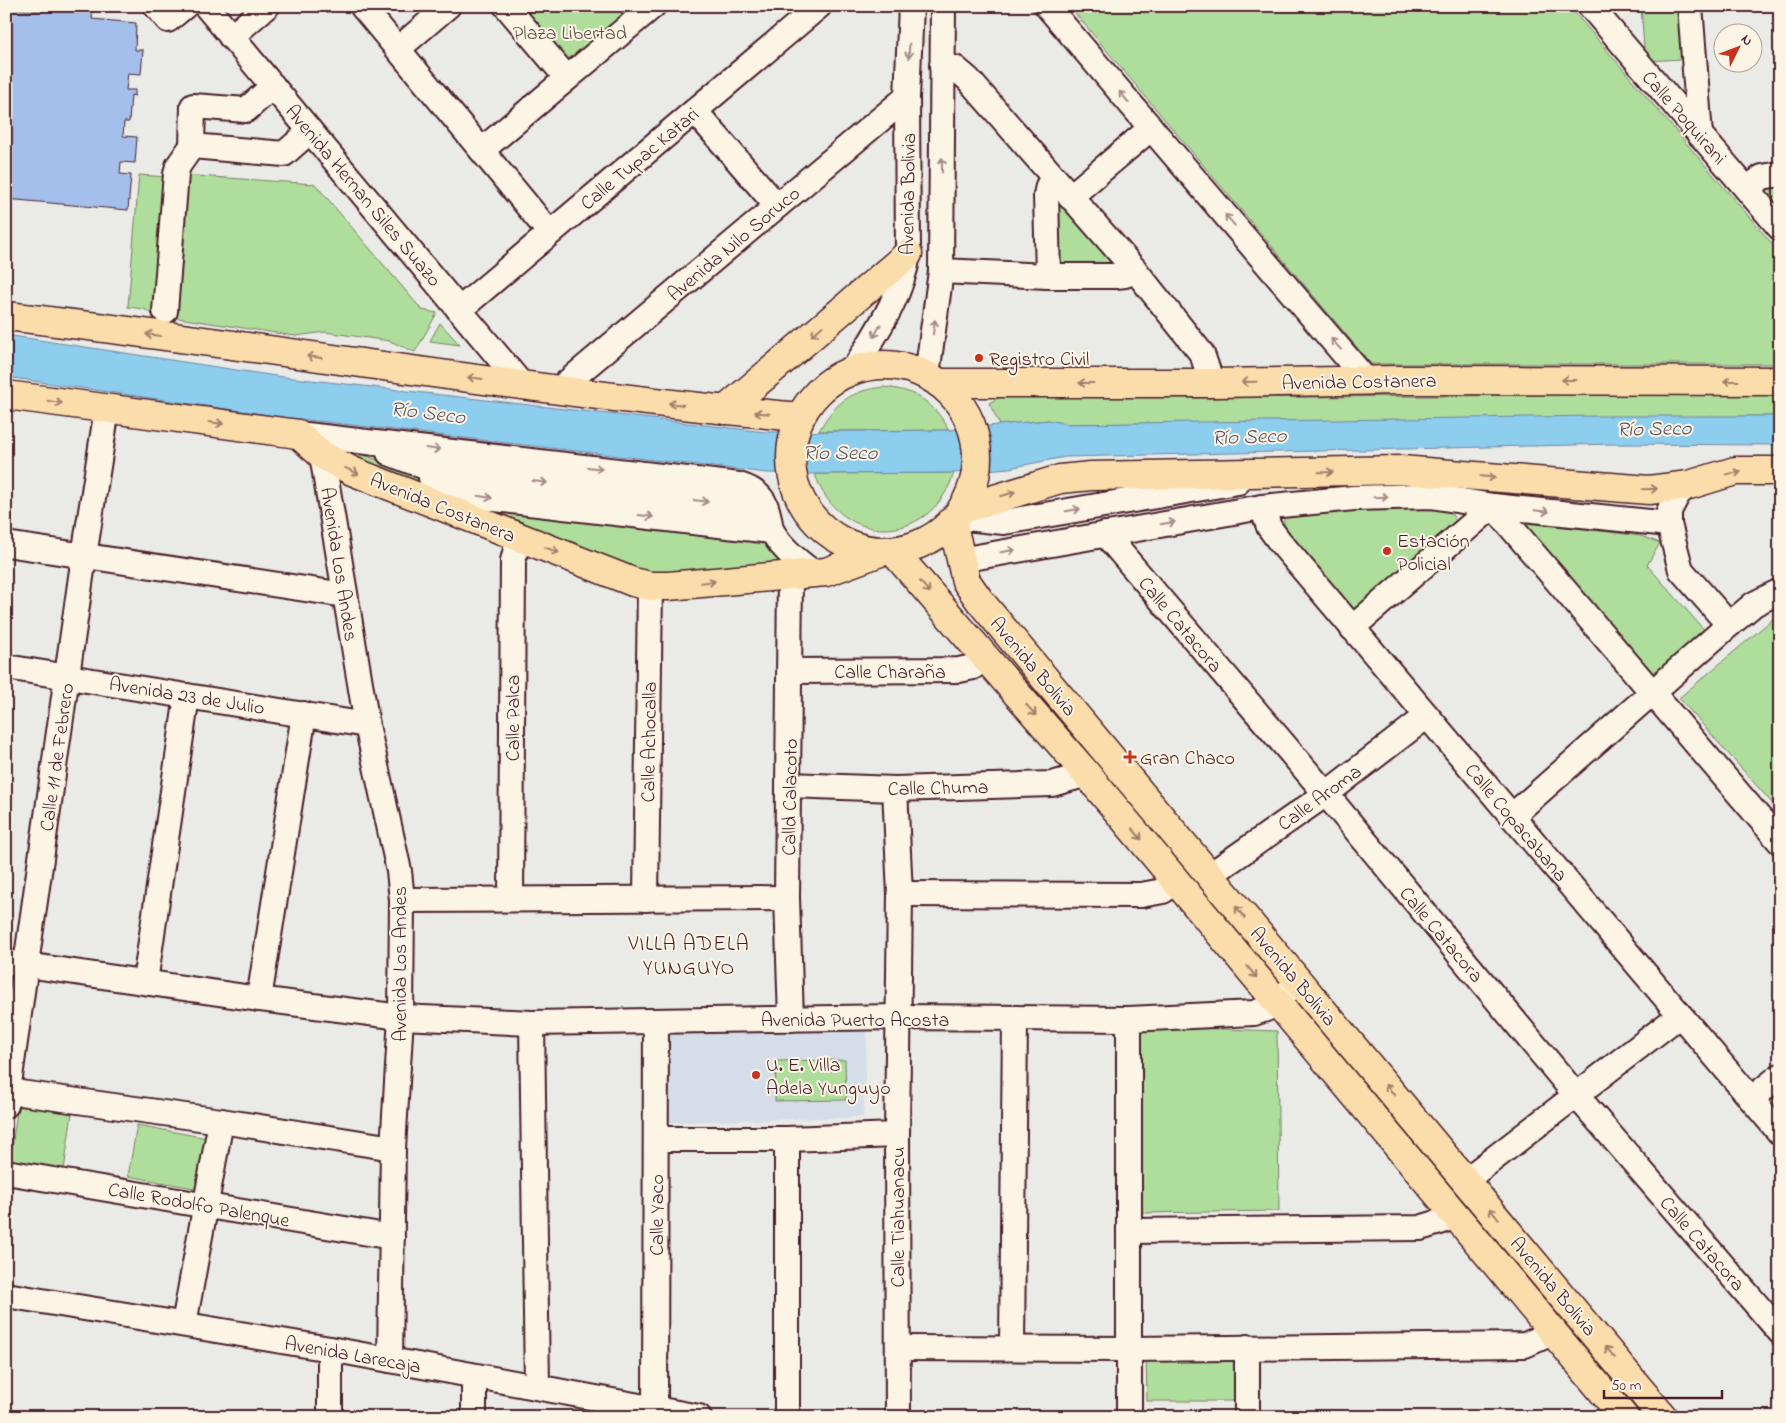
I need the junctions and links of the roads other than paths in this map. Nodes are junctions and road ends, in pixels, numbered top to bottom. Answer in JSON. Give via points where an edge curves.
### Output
{"nodes":[{"id":1,"x":156,"y":6,"type":"edge"},
{"id":2,"x":185,"y":6,"type":"edge"},
{"id":3,"x":206,"y":6,"type":"edge"},
{"id":4,"x":267,"y":6,"type":"edge"},
{"id":5,"x":362,"y":6,"type":"edge"},
{"id":6,"x":448,"y":6,"type":"edge"},
{"id":7,"x":506,"y":6,"type":"edge"},
{"id":8,"x":653,"y":6,"type":"edge"},
{"id":9,"x":819,"y":6,"type":"edge"},
{"id":10,"x":911,"y":6,"type":"edge"},
{"id":11,"x":943,"y":6,"type":"edge"},
{"id":12,"x":1047,"y":6,"type":"edge"},
{"id":13,"x":1590,"y":6,"type":"edge"},
{"id":14,"x":1690,"y":6,"type":"edge"},
{"id":15,"x":231,"y":37,"type":"junction"},
{"id":16,"x":398,"y":49,"type":"junction"},
{"id":17,"x":942,"y":66,"type":"junction"},
{"id":18,"x":567,"y":78,"type":"junction"},
{"id":19,"x":273,"y":86,"type":"junction"},
{"id":20,"x":907,"y":97,"type":"junction"},
{"id":21,"x":695,"y":111,"type":"junction"},
{"id":22,"x":1151,"y":128,"type":"junction"},
{"id":23,"x":310,"y":131,"type":"junction"},
{"id":24,"x":1700,"y":135,"type":"junction"},
{"id":25,"x":192,"y":146,"type":"junction"},
{"id":26,"x":482,"y":150,"type":"junction"},
{"id":27,"x":1780,"y":174,"type":"edge"},
{"id":28,"x":1053,"y":178,"type":"junction"},
{"id":29,"x":1747,"y":189,"type":"junction"},
{"id":30,"x":1070,"y":197,"type":"junction"},
{"id":31,"x":777,"y":206,"type":"junction"},
{"id":32,"x":1780,"y":228,"type":"edge"},
{"id":33,"x":550,"y":233,"type":"junction"},
{"id":34,"x":908,"y":254,"type":"junction"},
{"id":35,"x":1135,"y":270,"type":"junction"},
{"id":36,"x":941,"y":271,"type":"junction"},
{"id":37,"x":1048,"y":276,"type":"junction"},
{"id":38,"x":459,"y":310,"type":"junction"},
{"id":39,"x":165,"y":311,"type":"dead end"},
{"id":40,"x":6,"y":316,"type":"edge"},
{"id":41,"x":854,"y":369,"type":"junction"},
{"id":42,"x":1367,"y":381,"type":"junction"},
{"id":43,"x":1780,"y":381,"type":"edge"},
{"id":44,"x":1212,"y":383,"type":"junction"},
{"id":45,"x":939,"y":384,"type":"junction"},
{"id":46,"x":522,"y":385,"type":"junction"},
{"id":47,"x":558,"y":390,"type":"junction"},
{"id":48,"x":6,"y":395,"type":"edge"},
{"id":49,"x":107,"y":409,"type":"junction"},
{"id":50,"x":725,"y":410,"type":"junction"},
{"id":51,"x":797,"y":424,"type":"junction"},
{"id":52,"x":323,"y":446,"type":"junction"},
{"id":53,"x":1780,"y":470,"type":"edge"},
{"id":54,"x":1689,"y":484,"type":"junction"},
{"id":55,"x":1493,"y":506,"type":"junction"},
{"id":56,"x":1262,"y":507,"type":"junction"},
{"id":57,"x":960,"y":511,"type":"junction"},
{"id":58,"x":1669,"y":524,"type":"junction"},
{"id":59,"x":771,"y":531,"type":"junction"},
{"id":60,"x":1105,"y":534,"type":"junction"},
{"id":61,"x":519,"y":538,"type":"junction"},
{"id":62,"x":6,"y":544,"type":"edge"},
{"id":63,"x":888,"y":551,"type":"junction"},
{"id":64,"x":84,"y":556,"type":"junction"},
{"id":65,"x":960,"y":560,"type":"junction"},
{"id":66,"x":802,"y":573,"type":"junction"},
{"id":67,"x":650,"y":586,"type":"junction"},
{"id":68,"x":1780,"y":591,"type":"edge"},
{"id":69,"x":345,"y":595,"type":"junction"},
{"id":70,"x":1729,"y":624,"type":"junction"},
{"id":71,"x":1352,"y":628,"type":"junction"},
{"id":72,"x":986,"y":658,"type":"junction"},
{"id":73,"x":6,"y":667,"type":"edge"},
{"id":74,"x":790,"y":671,"type":"junction"},
{"id":75,"x":67,"y":677,"type":"junction"},
{"id":76,"x":1653,"y":692,"type":"junction"},
{"id":77,"x":187,"y":696,"type":"junction"},
{"id":78,"x":304,"y":714,"type":"junction"},
{"id":79,"x":1427,"y":716,"type":"junction"},
{"id":80,"x":367,"y":725,"type":"junction"},
{"id":81,"x":1084,"y":771,"type":"junction"},
{"id":82,"x":789,"y":785,"type":"junction"},
{"id":83,"x":895,"y":789,"type":"junction"},
{"id":84,"x":1326,"y":794,"type":"junction"},
{"id":85,"x":1512,"y":816,"type":"junction"},
{"id":86,"x":1780,"y":842,"type":"edge"},
{"id":87,"x":1210,"y":875,"type":"junction"},
{"id":88,"x":1176,"y":881,"type":"junction"},
{"id":89,"x":900,"y":894,"type":"junction"},
{"id":90,"x":787,"y":898,"type":"junction"},
{"id":91,"x":511,"y":899,"type":"junction"},
{"id":92,"x":646,"y":899,"type":"junction"},
{"id":93,"x":402,"y":900,"type":"junction"},
{"id":94,"x":16,"y":963,"type":"edge"},
{"id":95,"x":145,"y":982,"type":"junction"},
{"id":96,"x":1300,"y":982,"type":"junction"},
{"id":97,"x":259,"y":999,"type":"junction"},
{"id":98,"x":1277,"y":1002,"type":"junction"},
{"id":99,"x":1680,"y":1015,"type":"junction"},
{"id":100,"x":400,"y":1017,"type":"junction"},
{"id":101,"x":898,"y":1017,"type":"junction"},
{"id":102,"x":791,"y":1019,"type":"junction"},
{"id":103,"x":1015,"y":1019,"type":"junction"},
{"id":104,"x":1129,"y":1019,"type":"junction"},
{"id":105,"x":656,"y":1021,"type":"junction"},
{"id":106,"x":532,"y":1023,"type":"junction"},
{"id":107,"x":1780,"y":1076,"type":"edge"},
{"id":108,"x":7,"y":1095,"type":"edge"},
{"id":109,"x":1576,"y":1095,"type":"junction"},
{"id":110,"x":1751,"y":1099,"type":"junction"},
{"id":111,"x":221,"y":1121,"type":"junction"},
{"id":112,"x":1780,"y":1133,"type":"edge"},
{"id":113,"x":897,"y":1135,"type":"junction"},
{"id":114,"x":656,"y":1139,"type":"junction"},
{"id":115,"x":787,"y":1139,"type":"junction"},
{"id":116,"x":392,"y":1148,"type":"junction"},
{"id":117,"x":6,"y":1172,"type":"edge"},
{"id":118,"x":1466,"y":1180,"type":"junction"},
{"id":119,"x":205,"y":1205,"type":"junction"},
{"id":120,"x":1454,"y":1212,"type":"junction"},
{"id":121,"x":1130,"y":1231,"type":"junction"},
{"id":122,"x":392,"y":1237,"type":"junction"},
{"id":123,"x":6,"y":1295,"type":"edge"},
{"id":124,"x":184,"y":1324,"type":"junction"},
{"id":125,"x":1552,"y":1330,"type":"junction"},
{"id":126,"x":1780,"y":1332,"type":"edge"},
{"id":127,"x":1247,"y":1347,"type":"junction"},
{"id":128,"x":898,"y":1348,"type":"junction"},
{"id":129,"x":1012,"y":1348,"type":"junction"},
{"id":130,"x":330,"y":1349,"type":"junction"},
{"id":131,"x":1128,"y":1350,"type":"junction"},
{"id":132,"x":390,"y":1360,"type":"junction"},
{"id":133,"x":474,"y":1376,"type":"junction"},
{"id":134,"x":537,"y":1387,"type":"junction"},
{"id":135,"x":623,"y":1409,"type":"edge"},
{"id":136,"x":655,"y":1409,"type":"junction"},
{"id":137,"x":330,"y":1417,"type":"edge"},
{"id":138,"x":474,"y":1417,"type":"edge"},
{"id":139,"x":699,"y":1417,"type":"edge"},
{"id":140,"x":787,"y":1417,"type":"edge"},
{"id":141,"x":898,"y":1417,"type":"edge"},
{"id":142,"x":1129,"y":1417,"type":"edge"},
{"id":143,"x":1247,"y":1417,"type":"edge"},
{"id":144,"x":1624,"y":1417,"type":"edge"},
{"id":145,"x":1663,"y":1417,"type":"edge"}],
"edges":[{"from":1,"to":2,"type":"street","via":[[168,20]]},
{"from":3,"to":15,"type":"street","name":"Avenida Hernan Siles Suazo"},
{"from":4,"to":15,"type":"street"},
{"from":5,"to":16,"type":"street"},
{"from":6,"to":16,"type":"street"},
{"from":7,"to":18,"type":"street"},
{"from":8,"to":18,"type":"street"},
{"from":9,"to":21,"type":"street","name":"Calle Tupac Katari"},
{"from":10,"to":20,"type":"street","name":"Avenida Bolivia","one_way":true},
{"from":11,"to":17,"type":"street","name":"Avenida Bolivia"},
{"from":22,"to":12,"type":"street","one_way":true},
{"from":13,"to":24,"type":"street","name":"Calle Poquirani"},
{"from":14,"to":24,"type":"street"},
{"from":15,"to":19,"type":"street","name":"Avenida Hernan Siles Suazo"},
{"from":16,"to":26,"type":"street"},
{"from":17,"to":28,"type":"street","via":[[955,68],[968,79]]},
{"from":36,"to":17,"type":"street","name":"Avenida Bolivia","one_way":true},
{"from":18,"to":26,"type":"street"},
{"from":19,"to":23,"type":"street","name":"Avenida Hernan Siles Suazo"},
{"from":19,"to":25,"type":"street","via":[[246,110],[193,106]]},
{"from":20,"to":31,"type":"street","name":"Avenida Nilo Soruco"},
{"from":20,"to":34,"type":"street","name":"Avenida Bolivia"},
{"from":21,"to":31,"type":"street"},
{"from":21,"to":33,"type":"street","name":"Calle Tupac Katari"},
{"from":22,"to":30,"type":"street"},
{"from":42,"to":22,"type":"street","one_way":true},
{"from":23,"to":25,"type":"street","via":[[284,154]]},
{"from":23,"to":38,"type":"street","name":"Avenida Hernan Siles Suazo"},
{"from":24,"to":29,"type":"street","name":"Calle Poquirani"},
{"from":25,"to":39,"type":"street","via":[[176,174]]},
{"from":26,"to":33,"type":"street"},
{"from":27,"to":29,"type":"street","via":[[1762,177]]},
{"from":28,"to":30,"type":"street"},
{"from":28,"to":37,"type":"street","via":[[1046,195]]},
{"from":29,"to":32,"type":"street","name":"Calle Poquirani"},
{"from":30,"to":35,"type":"street"},
{"from":31,"to":47,"type":"street","name":"Avenida Nilo Soruco"},
{"from":33,"to":38,"type":"street","name":"Calle Tupac Katari"},
{"from":34,"to":41,"type":"street","name":"Avenida Bolivia","one_way":true,"via":[[898,292]]},
{"from":34,"to":50,"type":"main road","one_way":true},
{"from":35,"to":37,"type":"street","via":[[1116,276]]},
{"from":35,"to":44,"type":"street","via":[[1202,354]]},
{"from":36,"to":37,"type":"street"},
{"from":45,"to":36,"type":"street","name":"Avenida Bolivia","one_way":true},
{"from":38,"to":46,"type":"street","name":"Avenida Hernan Siles Suazo"},
{"from":46,"to":40,"type":"main road","one_way":true},
{"from":41,"to":45,"type":"main road","name":"Avenida Costanera","via":[[898,366]]},
{"from":41,"to":51,"type":"main road","via":[[817,393]]},
{"from":43,"to":42,"type":"main road","name":"Avenida Costanera","one_way":true},
{"from":42,"to":44,"type":"main road","name":"Avenida Costanera","one_way":true},
{"from":44,"to":45,"type":"main road","name":"Avenida Costanera","one_way":true},
{"from":45,"to":57,"type":"main road","via":[[961,406],[974,434],[974,480]]},
{"from":46,"to":47,"type":"main road"},
{"from":50,"to":47,"type":"main road","one_way":true},
{"from":48,"to":49,"type":"main road","name":"Avenida Costanera","one_way":true},
{"from":49,"to":52,"type":"main road","name":"Avenida Costanera","one_way":true,"via":[[298,434]]},
{"from":49,"to":64,"type":"street","name":"Calle 11 de Febrero"},
{"from":51,"to":50,"type":"main road","one_way":true},
{"from":51,"to":63,"type":"main road","via":[[791,462],[793,478],[804,507],[838,539],[867,550]]},
{"from":52,"to":59,"type":"street","one_way":true,"via":[[478,497]]},
{"from":52,"to":59,"type":"street","one_way":true,"via":[[357,440],[433,470],[749,507],[763,516]]},
{"from":52,"to":61,"type":"main road","name":"Avenida Costanera","one_way":true,"via":[[352,471]]},
{"from":52,"to":69,"type":"street","name":"Avenida Los Andes"},
{"from":54,"to":53,"type":"main road","one_way":true,"via":[[1735,471]]},
{"from":57,"to":54,"type":"main road","one_way":true,"via":[[1006,494],[1072,477],[1402,470],[1649,490]]},
{"from":54,"to":58,"type":"street","via":[[1678,494],[1670,511]]},
{"from":56,"to":55,"type":"street","one_way":true,"via":[[1354,498],[1431,496]]},
{"from":55,"to":58,"type":"street","one_way":true},
{"from":55,"to":71,"type":"street"},
{"from":55,"to":76,"type":"street"},
{"from":60,"to":56,"type":"street","one_way":true},
{"from":56,"to":71,"type":"street","name":"Calle Copacabana","via":[[1280,542]]},
{"from":57,"to":63,"type":"main road","via":[[941,532],[928,540]]},
{"from":57,"to":65,"type":"main road","name":"Avenida Bolivia"},
{"from":58,"to":70,"type":"street","via":[[1681,570]]},
{"from":59,"to":66,"type":"street"},
{"from":65,"to":60,"type":"street","one_way":true},
{"from":60,"to":84,"type":"street","name":"Calle Catacora"},
{"from":61,"to":67,"type":"main road","name":"Avenida Costanera","one_way":true},
{"from":61,"to":91,"type":"street","name":"Calle Palca","via":[[513,561]]},
{"from":62,"to":64,"type":"street"},
{"from":63,"to":66,"type":"main road","name":"Avenida Costanera","via":[[826,572]]},
{"from":63,"to":72,"type":"main road","name":"Avenida Bolivia","one_way":true},
{"from":64,"to":69,"type":"street"},
{"from":64,"to":75,"type":"street","name":"Calle 11 de Febrero"},
{"from":65,"to":87,"type":"main road","name":"Avenida Bolivia","via":[[966,581],[980,601]]},
{"from":67,"to":66,"type":"main road","name":"Avenida Costanera","one_way":true},
{"from":66,"to":74,"type":"street","name":"Calld Calacoto"},
{"from":67,"to":92,"type":"street","name":"Calle Achocalla"},
{"from":68,"to":70,"type":"street","via":[[1754,604]]},
{"from":69,"to":80,"type":"street","name":"Avenida Los Andes"},
{"from":70,"to":76,"type":"street"},
{"from":71,"to":79,"type":"street","name":"Calle Copacabana"},
{"from":72,"to":74,"type":"street","name":"Calle Charaña","via":[[973,668],[959,670]]},
{"from":72,"to":81,"type":"main road","name":"Avenida Bolivia","one_way":true},
{"from":73,"to":75,"type":"street","name":"Avenida 23 de Julio"},
{"from":74,"to":82,"type":"street","name":"Calld Calacoto"},
{"from":75,"to":77,"type":"street","name":"Avenida 23 de Julio"},
{"from":75,"to":94,"type":"street","name":"Calle 11 de Febrero"},
{"from":76,"to":85,"type":"street"},
{"from":76,"to":86,"type":"street"},
{"from":77,"to":78,"type":"street","name":"Avenida 23 de Julio"},
{"from":77,"to":95,"type":"street"},
{"from":78,"to":80,"type":"street","name":"Avenida 23 de Julio"},
{"from":78,"to":97,"type":"street"},
{"from":79,"to":84,"type":"street","name":"Calle Aroma"},
{"from":79,"to":85,"type":"street","name":"Calle Copacabana"},
{"from":80,"to":93,"type":"street","name":"Avenida Los Andes","via":[[399,871]]},
{"from":81,"to":83,"type":"street","name":"Calle Chuma","via":[[1052,784]]},
{"from":81,"to":88,"type":"main road","name":"Avenida Bolivia","one_way":true},
{"from":82,"to":83,"type":"street","name":"Calle Chuma"},
{"from":82,"to":90,"type":"street","name":"Calld Calacoto"},
{"from":83,"to":89,"type":"street","name":"Calle Tiahuanacu"},
{"from":84,"to":87,"type":"street","name":"Calle Aroma"},
{"from":84,"to":109,"type":"street","name":"Calle Catacora"},
{"from":85,"to":99,"type":"street","name":"Calle Copacabana"},
{"from":96,"to":87,"type":"main road","name":"Avenida Bolivia","one_way":true},
{"from":88,"to":89,"type":"street","via":[[1163,891],[1140,895]]},
{"from":88,"to":98,"type":"main road","name":"Avenida Bolivia","one_way":true},
{"from":89,"to":101,"type":"street","name":"Calle Tiahuanacu"},
{"from":90,"to":92,"type":"street"},
{"from":90,"to":102,"type":"street","name":"Calld Calacoto"},
{"from":91,"to":92,"type":"street"},
{"from":91,"to":93,"type":"street"},
{"from":93,"to":100,"type":"street","name":"Avenida Los Andes"},
{"from":94,"to":95,"type":"street","name":"Avenida Puerto Acosta"},
{"from":94,"to":108,"type":"street","name":"Calle 11 de Febrero"},
{"from":95,"to":97,"type":"street","name":"Avenida Puerto Acosta"},
{"from":96,"to":98,"type":"street","name":"Avenida Puerto Acosta"},
{"from":118,"to":96,"type":"main road","name":"Avenida Bolivia","one_way":true},
{"from":97,"to":100,"type":"street","name":"Avenida Puerto Acosta"},
{"from":98,"to":104,"type":"street","name":"Avenida Puerto Acosta","via":[[1254,1013]]},
{"from":98,"to":120,"type":"main road","name":"Avenida Bolivia"},
{"from":99,"to":109,"type":"street"},
{"from":99,"to":110,"type":"street","name":"Calle Copacabana"},
{"from":100,"to":106,"type":"street","name":"Avenida Puerto Acosta"},
{"from":100,"to":116,"type":"street","name":"Avenida Los Andes"},
{"from":101,"to":102,"type":"street","name":"Avenida Puerto Acosta"},
{"from":101,"to":103,"type":"street","name":"Avenida Puerto Acosta"},
{"from":101,"to":113,"type":"street","name":"Calle Tiahuanacu"},
{"from":102,"to":105,"type":"street","name":"Avenida Puerto Acosta"},
{"from":103,"to":104,"type":"street","name":"Avenida Puerto Acosta"},
{"from":103,"to":129,"type":"street"},
{"from":104,"to":121,"type":"street"},
{"from":105,"to":106,"type":"street","name":"Avenida Puerto Acosta"},
{"from":105,"to":114,"type":"street","name":"Calle Yaco"},
{"from":106,"to":134,"type":"street"},
{"from":107,"to":110,"type":"street"},
{"from":108,"to":111,"type":"street"},
{"from":109,"to":118,"type":"street"},
{"from":109,"to":126,"type":"street","name":"Calle Catacora"},
{"from":110,"to":112,"type":"street","name":"Calle Copacabana"},
{"from":111,"to":116,"type":"street"},
{"from":111,"to":119,"type":"street"},
{"from":113,"to":115,"type":"street"},
{"from":113,"to":128,"type":"street","name":"Calle Tiahuanacu"},
{"from":114,"to":115,"type":"street"},
{"from":114,"to":136,"type":"street","name":"Calle Yaco"},
{"from":115,"to":140,"type":"street"},
{"from":116,"to":122,"type":"street","name":"Avenida Los Andes"},
{"from":117,"to":119,"type":"street","name":"Calle Rodolfo Palenque"},
{"from":145,"to":118,"type":"main road","name":"Avenida Bolivia","one_way":true},
{"from":119,"to":122,"type":"street","name":"Calle Rodolfo Palenque"},
{"from":119,"to":124,"type":"street"},
{"from":120,"to":121,"type":"street","via":[[1443,1221],[1420,1228]]},
{"from":120,"to":125,"type":"main road","name":"Avenida Bolivia"},
{"from":121,"to":131,"type":"street"},
{"from":122,"to":132,"type":"street","name":"Avenida Los Andes"},
{"from":123,"to":124,"type":"street","name":"Avenida Larecaja"},
{"from":124,"to":130,"type":"street","name":"Avenida Larecaja"},
{"from":125,"to":127,"type":"street","via":[[1525,1345]]},
{"from":125,"to":144,"type":"main road","name":"Avenida Bolivia"},
{"from":127,"to":131,"type":"street"},
{"from":127,"to":143,"type":"street"},
{"from":128,"to":129,"type":"street"},
{"from":128,"to":141,"type":"street","name":"Calle Tiahuanacu"},
{"from":129,"to":131,"type":"street"},
{"from":130,"to":132,"type":"street","name":"Avenida Larecaja"},
{"from":130,"to":137,"type":"street"},
{"from":131,"to":142,"type":"street"},
{"from":132,"to":133,"type":"street","name":"Avenida Larecaja"},
{"from":133,"to":134,"type":"street","name":"Avenida Larecaja"},
{"from":133,"to":138,"type":"street"},
{"from":134,"to":135,"type":"street","name":"Avenida Larecaja"},
{"from":135,"to":136,"type":"street","name":"Avenida Larecaja"},
{"from":136,"to":139,"type":"street","name":"Avenida Larecaja"}]}
